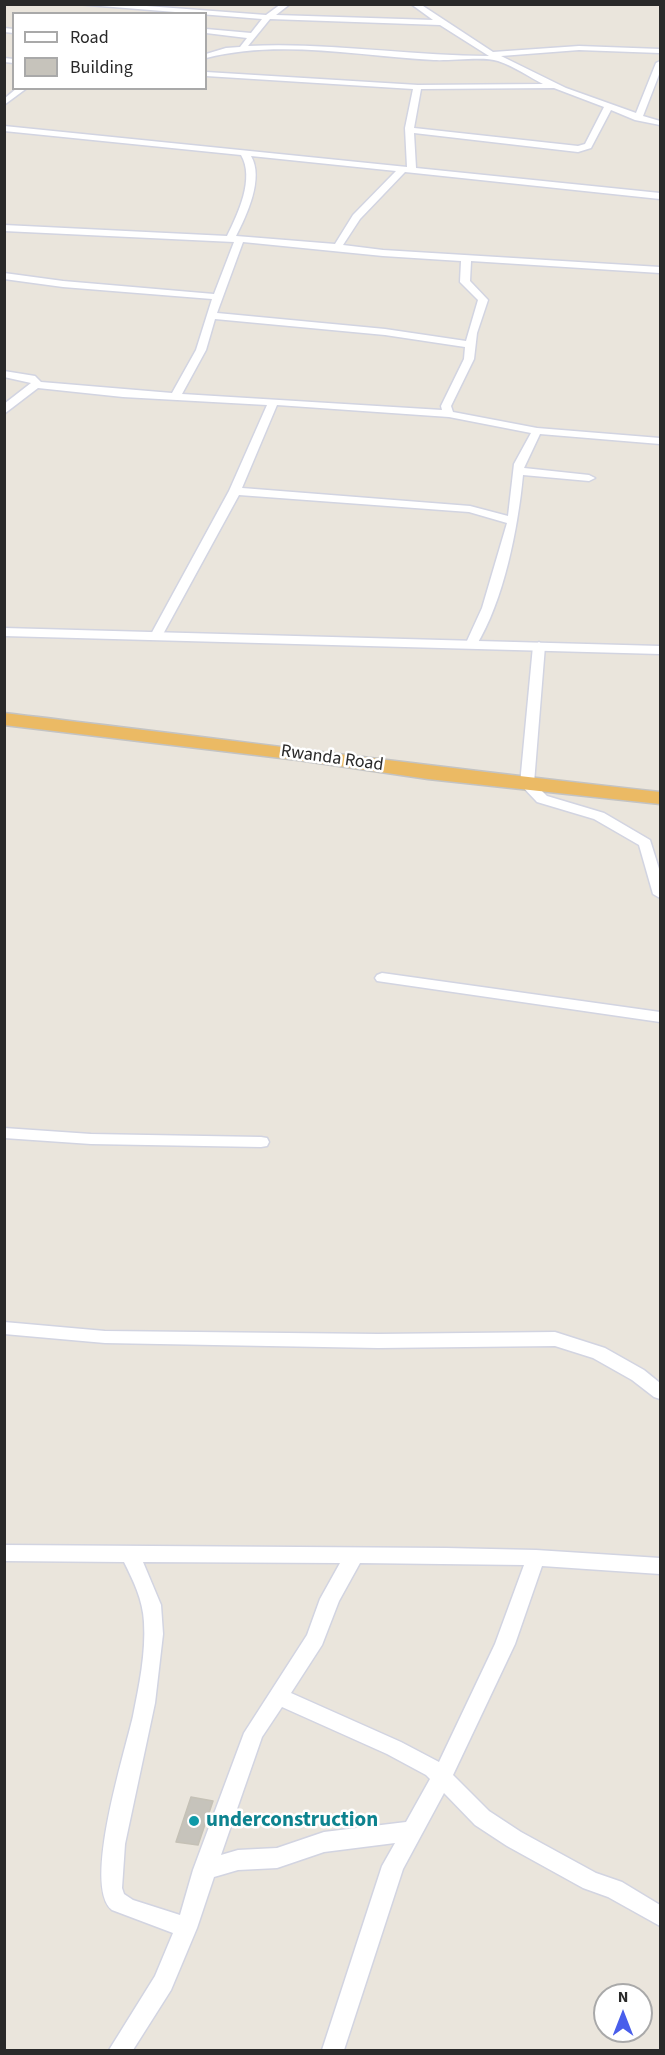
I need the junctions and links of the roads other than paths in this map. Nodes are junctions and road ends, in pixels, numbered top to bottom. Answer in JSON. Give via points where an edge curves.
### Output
{"nodes":[{"id":1,"x":80,"y":4,"type":"edge"},
{"id":2,"x":287,"y":4,"type":"edge"},
{"id":3,"x":414,"y":4,"type":"edge"},
{"id":4,"x":105,"y":5,"type":"edge"},
{"id":5,"x":200,"y":12,"type":"edge"},
{"id":6,"x":207,"y":13,"type":"edge"},
{"id":7,"x":268,"y":17,"type":"junction"},
{"id":8,"x":441,"y":23,"type":"junction"},
{"id":9,"x":207,"y":31,"type":"edge"},
{"id":10,"x":252,"y":36,"type":"junction"},
{"id":11,"x":243,"y":48,"type":"junction"},
{"id":12,"x":660,"y":51,"type":"edge"},
{"id":13,"x":207,"y":56,"type":"edge"},
{"id":14,"x":495,"y":56,"type":"junction"},
{"id":15,"x":660,"y":63,"type":"edge"},
{"id":16,"x":207,"y":74,"type":"edge"},
{"id":17,"x":555,"y":86,"type":"junction"},
{"id":18,"x":418,"y":87,"type":"junction"},
{"id":19,"x":21,"y":90,"type":"edge"},
{"id":20,"x":4,"y":104,"type":"edge"},
{"id":21,"x":608,"y":107,"type":"junction"},
{"id":22,"x":638,"y":118,"type":"junction"},
{"id":23,"x":660,"y":123,"type":"edge"},
{"id":24,"x":4,"y":128,"type":"edge"},
{"id":25,"x":411,"y":130,"type":"junction"},
{"id":26,"x":244,"y":152,"type":"junction"},
{"id":27,"x":407,"y":170,"type":"junction"},
{"id":28,"x":660,"y":196,"type":"edge"},
{"id":29,"x":4,"y":228,"type":"edge"},
{"id":30,"x":234,"y":240,"type":"junction"},
{"id":31,"x":338,"y":246,"type":"junction"},
{"id":32,"x":466,"y":257,"type":"junction"},
{"id":33,"x":660,"y":270,"type":"edge"},
{"id":34,"x":4,"y":276,"type":"edge"},
{"id":35,"x":217,"y":297,"type":"junction"},
{"id":36,"x":210,"y":315,"type":"junction"},
{"id":37,"x":469,"y":345,"type":"junction"},
{"id":38,"x":4,"y":374,"type":"edge"},
{"id":39,"x":36,"y":385,"type":"junction"},
{"id":40,"x":176,"y":396,"type":"junction"},
{"id":41,"x":273,"y":402,"type":"junction"},
{"id":42,"x":4,"y":411,"type":"edge"},
{"id":43,"x":449,"y":414,"type":"junction"},
{"id":44,"x":537,"y":431,"type":"junction"},
{"id":45,"x":660,"y":441,"type":"edge"},
{"id":46,"x":518,"y":471,"type":"junction"},
{"id":47,"x":589,"y":478,"type":"dead end"},
{"id":48,"x":235,"y":491,"type":"junction"},
{"id":49,"x":513,"y":521,"type":"junction"},
{"id":50,"x":4,"y":632,"type":"edge"},
{"id":51,"x":156,"y":636,"type":"junction"},
{"id":52,"x":472,"y":644,"type":"junction"},
{"id":53,"x":539,"y":646,"type":"junction"},
{"id":54,"x":660,"y":650,"type":"edge"},
{"id":55,"x":4,"y":719,"type":"edge"},
{"id":56,"x":527,"y":783,"type":"junction"},
{"id":57,"x":660,"y":798,"type":"edge"},
{"id":58,"x":660,"y":894,"type":"edge"},
{"id":59,"x":382,"y":978,"type":"dead end"},
{"id":60,"x":660,"y":1017,"type":"edge"},
{"id":61,"x":4,"y":1132,"type":"edge"},
{"id":62,"x":261,"y":1142,"type":"dead end"},
{"id":63,"x":4,"y":1328,"type":"edge"},
{"id":64,"x":660,"y":1392,"type":"edge"},
{"id":65,"x":4,"y":1552,"type":"edge"},
{"id":66,"x":130,"y":1555,"type":"junction"},
{"id":67,"x":354,"y":1556,"type":"junction"},
{"id":68,"x":536,"y":1558,"type":"junction"},
{"id":69,"x":660,"y":1566,"type":"edge"},
{"id":70,"x":277,"y":1696,"type":"junction"},
{"id":71,"x":442,"y":1777,"type":"junction"},
{"id":72,"x":412,"y":1831,"type":"junction"},
{"id":73,"x":204,"y":1870,"type":"junction"},
{"id":74,"x":660,"y":1916,"type":"edge"},
{"id":75,"x":186,"y":1928,"type":"junction"},
{"id":76,"x":120,"y":2050,"type":"edge"},
{"id":77,"x":333,"y":2050,"type":"edge"}],
"edges":[{"from":1,"to":4,"type":"street"},
{"from":2,"to":7,"type":"street"},
{"from":3,"to":8,"type":"street"},
{"from":4,"to":5,"type":"street"},
{"from":6,"to":7,"type":"street"},
{"from":7,"to":8,"type":"street"},
{"from":7,"to":10,"type":"street"},
{"from":8,"to":14,"type":"street"},
{"from":9,"to":10,"type":"street"},
{"from":10,"to":11,"type":"street"},
{"from":11,"to":13,"type":"street"},
{"from":11,"to":14,"type":"street","via":[[358,50],[435,58]]},
{"from":12,"to":14,"type":"street","via":[[579,48]]},
{"from":14,"to":17,"type":"street"},
{"from":15,"to":22,"type":"street"},
{"from":16,"to":18,"type":"street"},
{"from":17,"to":18,"type":"street"},
{"from":17,"to":21,"type":"street"},
{"from":18,"to":25,"type":"street","via":[[410,111]]},
{"from":19,"to":20,"type":"street"},
{"from":21,"to":22,"type":"street"},
{"from":21,"to":25,"type":"street","via":[[588,146],[578,149]]},
{"from":22,"to":23,"type":"street"},
{"from":24,"to":26,"type":"street"},
{"from":25,"to":27,"type":"street"},
{"from":26,"to":27,"type":"street"},
{"from":26,"to":30,"type":"street","via":[[251,165],[250,186]]},
{"from":27,"to":28,"type":"street"},
{"from":27,"to":31,"type":"street","via":[[356,217]]},
{"from":29,"to":30,"type":"street"},
{"from":30,"to":31,"type":"street"},
{"from":30,"to":35,"type":"street"},
{"from":31,"to":32,"type":"street","via":[[383,253]]},
{"from":32,"to":33,"type":"street"},
{"from":32,"to":37,"type":"street","via":[[465,282],[483,300]]},
{"from":34,"to":35,"type":"street"},
{"from":35,"to":36,"type":"street"},
{"from":36,"to":37,"type":"street","via":[[385,332]]},
{"from":36,"to":40,"type":"street","via":[[201,350]]},
{"from":37,"to":43,"type":"street","via":[[469,359],[446,406]]},
{"from":38,"to":39,"type":"street","via":[[31,378]]},
{"from":39,"to":40,"type":"street"},
{"from":39,"to":42,"type":"street"},
{"from":40,"to":41,"type":"street"},
{"from":41,"to":43,"type":"street"},
{"from":41,"to":48,"type":"street"},
{"from":43,"to":44,"type":"street"},
{"from":44,"to":45,"type":"street"},
{"from":44,"to":46,"type":"street"},
{"from":46,"to":47,"type":"street"},
{"from":46,"to":49,"type":"street"},
{"from":48,"to":49,"type":"street","via":[[470,509]]},
{"from":48,"to":51,"type":"street"},
{"from":49,"to":52,"type":"street","via":[[488,608]]},
{"from":50,"to":51,"type":"street"},
{"from":51,"to":52,"type":"street"},
{"from":52,"to":53,"type":"street"},
{"from":53,"to":54,"type":"street"},
{"from":53,"to":56,"type":"street"},
{"from":55,"to":56,"type":"highway","name":"Rwanda Road"},
{"from":56,"to":57,"type":"highway","name":"Rwanda Road"},
{"from":56,"to":58,"type":"street","via":[[542,799],[599,816],[645,843]]},
{"from":59,"to":60,"type":"street","via":[[582,1003]]},
{"from":61,"to":62,"type":"street","via":[[91,1139]]},
{"from":63,"to":64,"type":"street","via":[[105,1337],[555,1339],[599,1353]]},
{"from":65,"to":66,"type":"street"},
{"from":66,"to":67,"type":"street"},
{"from":66,"to":75,"type":"street","via":[[145,1586],[154,1624],[145,1699],[110,1886],[116,1902],[124,1907]]},
{"from":67,"to":68,"type":"street"},
{"from":67,"to":70,"type":"street","via":[[330,1599],[315,1639]]},
{"from":68,"to":69,"type":"street"},
{"from":68,"to":71,"type":"street","via":[[506,1644]]},
{"from":70,"to":71,"type":"street","via":[[394,1748]]},
{"from":70,"to":73,"type":"street","via":[[254,1733]]},
{"from":71,"to":72,"type":"street"},
{"from":71,"to":74,"type":"street","via":[[482,1818],[514,1839]]},
{"from":72,"to":73,"type":"street","via":[[324,1842],[277,1858],[238,1860]]},
{"from":72,"to":77,"type":"street","via":[[393,1866]]},
{"from":73,"to":75,"type":"street"},
{"from":75,"to":76,"type":"street","via":[[163,1983]]}]}
